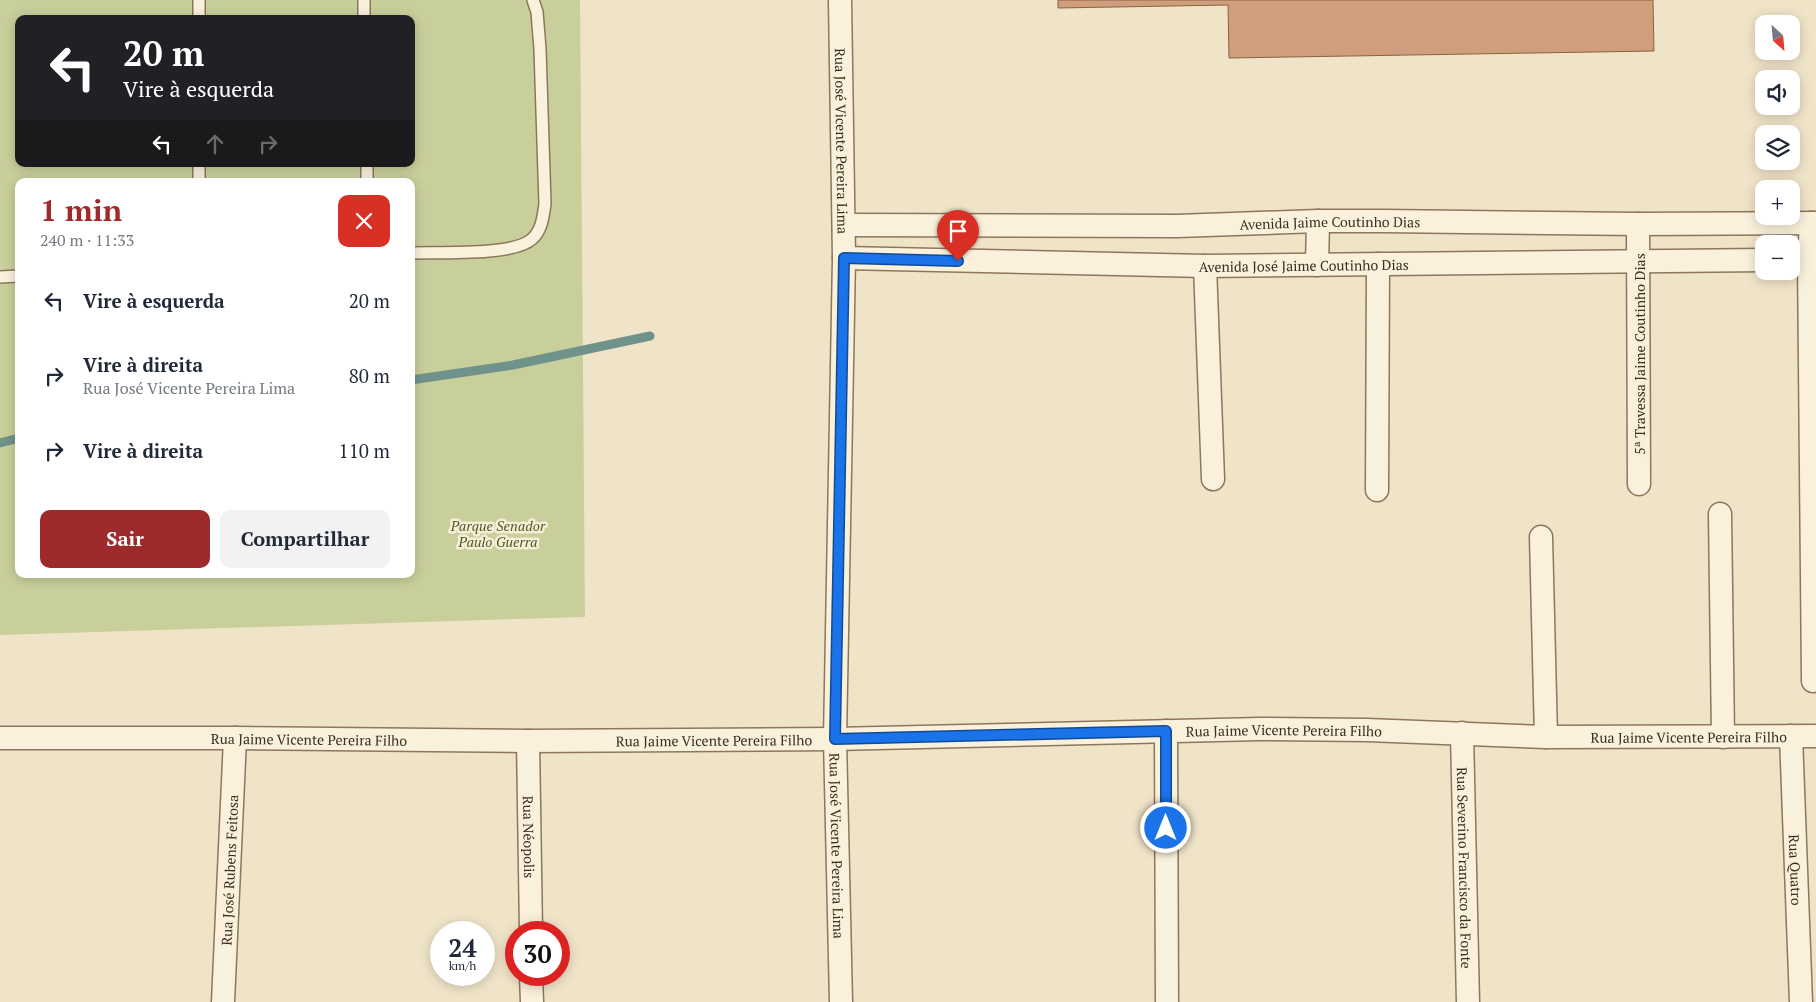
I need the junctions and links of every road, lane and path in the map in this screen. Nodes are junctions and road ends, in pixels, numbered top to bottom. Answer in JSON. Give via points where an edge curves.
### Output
{"nodes":[{"id":1,"x":199,"y":0,"type":"edge"},
{"id":2,"x":364,"y":0,"type":"edge"},
{"id":3,"x":533,"y":0,"type":"edge"},
{"id":4,"x":840,"y":0,"type":"edge"},
{"id":5,"x":199,"y":15,"type":"edge"},
{"id":6,"x":364,"y":15,"type":"edge"},
{"id":7,"x":1318,"y":221,"type":"junction"},
{"id":8,"x":1814,"y":223,"type":"edge"},
{"id":9,"x":1638,"y":224,"type":"junction"},
{"id":10,"x":844,"y":225,"type":"junction"},
{"id":11,"x":415,"y":253,"type":"edge"},
{"id":12,"x":844,"y":258,"type":"junction"},
{"id":13,"x":1806,"y":259,"type":"edge"},
{"id":14,"x":1755,"y":260,"type":"edge"},
{"id":15,"x":1639,"y":262,"type":"junction"},
{"id":16,"x":1378,"y":264,"type":"junction"},
{"id":17,"x":1317,"y":265,"type":"junction"},
{"id":18,"x":1205,"y":266,"type":"junction"},
{"id":19,"x":15,"y":276,"type":"edge"},
{"id":20,"x":0,"y":278,"type":"edge"},
{"id":21,"x":1213,"y":479,"type":"dead end"},
{"id":22,"x":1639,"y":484,"type":"dead end"},
{"id":23,"x":1377,"y":490,"type":"dead end"},
{"id":24,"x":1720,"y":514,"type":"dead end"},
{"id":25,"x":1541,"y":537,"type":"dead end"},
{"id":26,"x":1813,"y":682,"type":"dead end"},
{"id":27,"x":1166,"y":731,"type":"junction"},
{"id":28,"x":1462,"y":733,"type":"junction"},
{"id":29,"x":1791,"y":736,"type":"junction"},
{"id":30,"x":1816,"y":736,"type":"edge"},
{"id":31,"x":1546,"y":737,"type":"junction"},
{"id":32,"x":1723,"y":737,"type":"junction"},
{"id":33,"x":0,"y":738,"type":"edge"},
{"id":34,"x":235,"y":738,"type":"junction"},
{"id":35,"x":835,"y":739,"type":"junction"},
{"id":36,"x":528,"y":741,"type":"junction"},
{"id":37,"x":531,"y":921,"type":"edge"},
{"id":38,"x":1808,"y":970,"type":"edge"},
{"id":39,"x":531,"y":986,"type":"edge"},
{"id":40,"x":223,"y":1002,"type":"edge"},
{"id":41,"x":532,"y":1002,"type":"edge"},
{"id":42,"x":841,"y":1002,"type":"edge"},
{"id":43,"x":1167,"y":1002,"type":"edge"},
{"id":44,"x":1468,"y":1002,"type":"edge"},
{"id":45,"x":1800,"y":1002,"type":"edge"}],
"edges":[{"from":1,"to":5,"type":"lane"},
{"from":2,"to":6,"type":"lane"},
{"from":3,"to":11,"type":"lane","via":[[540,49],[545,204],[540,228],[528,242],[514,248]]},
{"from":4,"to":10,"type":"street","name":"Rua José Vicente Pereira Lima"},
{"from":7,"to":9,"type":"street","name":"Avenida Jaime Coutinho Dias"},
{"from":7,"to":10,"type":"street","name":"Avenida Jaime Coutinho Dias","via":[[1177,226]]},
{"from":7,"to":17,"type":"street"},
{"from":8,"to":9,"type":"street","name":"Avenida Jaime Coutinho Dias"},
{"from":8,"to":13,"type":"street"},
{"from":9,"to":15,"type":"street","name":"5ª Travessa Jaime Coutinho Dias"},
{"from":10,"to":12,"type":"street","name":"Rua José Vicente Pereira Lima"},
{"from":12,"to":18,"type":"street","name":"Avenida José Jaime Coutinho Dias"},
{"from":12,"to":35,"type":"street","name":"Rua José Vicente Pereira Lima"},
{"from":13,"to":26,"type":"street"},
{"from":14,"to":15,"type":"street","name":"Avenida José Jaime Coutinho Dias"},
{"from":15,"to":16,"type":"street","name":"Avenida José Jaime Coutinho Dias"},
{"from":15,"to":22,"type":"street","name":"5ª Travessa Jaime Coutinho Dias"},
{"from":16,"to":17,"type":"street","name":"Avenida José Jaime Coutinho Dias"},
{"from":16,"to":23,"type":"street"},
{"from":17,"to":18,"type":"street","name":"Avenida José Jaime Coutinho Dias"},
{"from":18,"to":21,"type":"street"},
{"from":19,"to":20,"type":"lane"},
{"from":24,"to":32,"type":"street"},
{"from":25,"to":31,"type":"street"},
{"from":27,"to":28,"type":"street","name":"Rua Jaime Vicente Pereira Filho","via":[[1260,729]]},
{"from":27,"to":35,"type":"street","name":"Rua Jaime Vicente Pereira Filho"},
{"from":27,"to":43,"type":"street"},
{"from":28,"to":31,"type":"street","name":"Rua Jaime Vicente Pereira Filho"},
{"from":28,"to":44,"type":"street","name":"Rua Severino Francisco da Fonte"},
{"from":29,"to":30,"type":"street","name":"Rua Jaime Vicente Pereira Filho"},
{"from":29,"to":32,"type":"street","name":"Rua Jaime Vicente Pereira Filho"},
{"from":29,"to":38,"type":"street","name":"Rua Quatro"},
{"from":31,"to":32,"type":"street","name":"Rua Jaime Vicente Pereira Filho"},
{"from":33,"to":34,"type":"street","name":"Rua Jaime Vicente Pereira Filho"},
{"from":34,"to":36,"type":"street","name":"Rua Jaime Vicente Pereira Filho"},
{"from":34,"to":40,"type":"street","name":"Rua José Rubens Feitosa"},
{"from":35,"to":36,"type":"street","name":"Rua Jaime Vicente Pereira Filho"},
{"from":35,"to":42,"type":"street","name":"Rua José Vicente Pereira Lima"},
{"from":36,"to":37,"type":"street","name":"Rua Néopolis"},
{"from":38,"to":45,"type":"street","name":"Rua Quatro"},
{"from":39,"to":41,"type":"street"}]}
